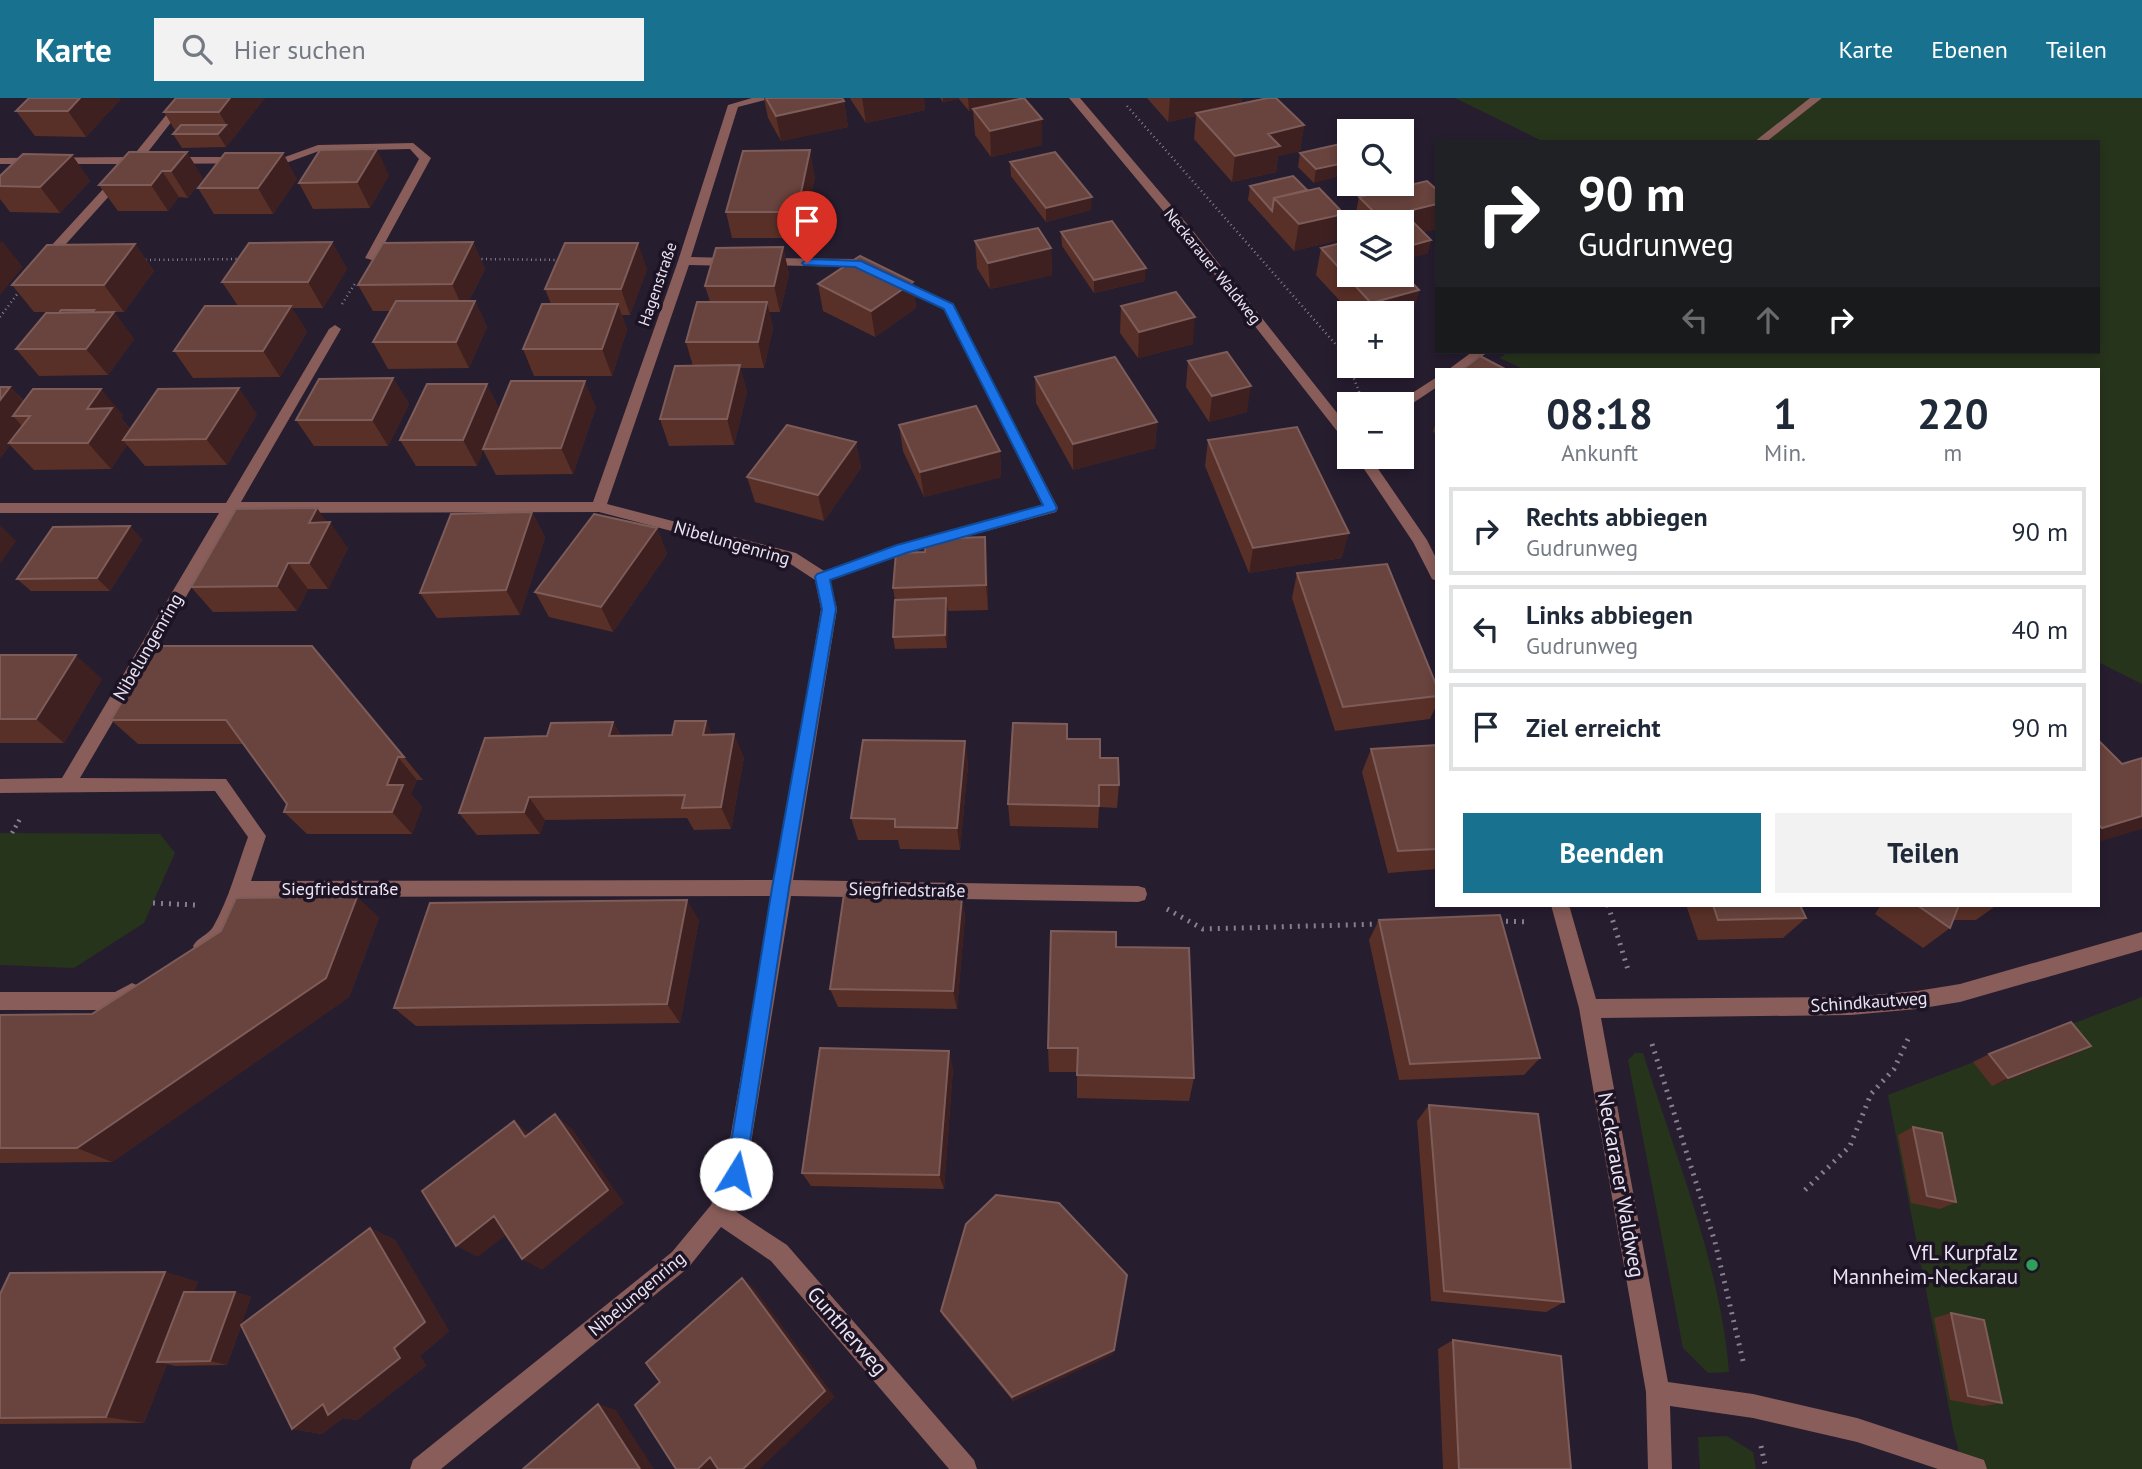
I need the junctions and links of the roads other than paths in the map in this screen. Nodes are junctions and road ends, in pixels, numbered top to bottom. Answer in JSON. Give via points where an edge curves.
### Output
{"nodes":[{"id":1,"x":185,"y":98,"type":"edge"},
{"id":2,"x":719,"y":98,"type":"edge"},
{"id":3,"x":768,"y":98,"type":"edge"},
{"id":4,"x":1074,"y":98,"type":"edge"},
{"id":5,"x":1817,"y":98,"type":"edge"},
{"id":6,"x":733,"y":105,"type":"junction"},
{"id":7,"x":1762,"y":140,"type":"edge"},
{"id":8,"x":0,"y":161,"type":"edge"},
{"id":9,"x":135,"y":161,"type":"junction"},
{"id":10,"x":371,"y":258,"type":"edge"},
{"id":11,"x":44,"y":261,"type":"edge"},
{"id":12,"x":684,"y":261,"type":"junction"},
{"id":13,"x":335,"y":329,"type":"road end"},
{"id":14,"x":1478,"y":354,"type":"edge"},
{"id":15,"x":1457,"y":368,"type":"edge"},
{"id":16,"x":1435,"y":382,"type":"edge"},
{"id":17,"x":1414,"y":396,"type":"edge"},
{"id":18,"x":1337,"y":420,"type":"edge"},
{"id":19,"x":1371,"y":469,"type":"edge"},
{"id":20,"x":599,"y":507,"type":"junction"},
{"id":21,"x":0,"y":508,"type":"edge"},
{"id":22,"x":229,"y":508,"type":"junction"},
{"id":23,"x":1435,"y":571,"type":"edge"},
{"id":24,"x":822,"y":577,"type":"junction"},
{"id":25,"x":67,"y":785,"type":"junction"},
{"id":26,"x":0,"y":786,"type":"edge"},
{"id":27,"x":781,"y":888,"type":"junction"},
{"id":28,"x":239,"y":889,"type":"junction"},
{"id":29,"x":1139,"y":894,"type":"road end"},
{"id":30,"x":1563,"y":914,"type":"edge"},
{"id":31,"x":2142,"y":941,"type":"edge"},
{"id":32,"x":185,"y":958,"type":"edge"},
{"id":33,"x":152,"y":979,"type":"edge"},
{"id":34,"x":0,"y":1002,"type":"edge"},
{"id":35,"x":1589,"y":1007,"type":"junction"},
{"id":36,"x":719,"y":1213,"type":"junction"},
{"id":37,"x":1658,"y":1392,"type":"junction"},
{"id":38,"x":961,"y":1467,"type":"edge"},
{"id":39,"x":422,"y":1469,"type":"edge"},
{"id":40,"x":1660,"y":1469,"type":"edge"},
{"id":41,"x":1975,"y":1469,"type":"edge"}],
"edges":[{"from":1,"to":9,"type":"street"},
{"from":2,"to":6,"type":"street"},
{"from":3,"to":6,"type":"street"},
{"from":4,"to":18,"type":"street","name":"Neckarauer Waldweg"},
{"from":5,"to":7,"type":"street"},
{"from":6,"to":12,"type":"street","name":"Hagenstraße"},
{"from":8,"to":9,"type":"street"},
{"from":9,"to":10,"type":"street","via":[[286,160],[318,148],[413,146],[425,158]]},
{"from":9,"to":11,"type":"street"},
{"from":12,"to":20,"type":"street","name":"Hagenstraße"},
{"from":12,"to":24,"type":"street","via":[[857,263],[949,307],[1051,508],[902,549]]},
{"from":13,"to":22,"type":"street","name":"Nibelungenring"},
{"from":14,"to":15,"type":"street"},
{"from":16,"to":17,"type":"street"},
{"from":19,"to":23,"type":"street"},
{"from":20,"to":22,"type":"street","name":"Nibelungenring"},
{"from":20,"to":24,"type":"street","name":"Nibelungenring","via":[[791,557]]},
{"from":21,"to":22,"type":"street","name":"Nibelungenring"},
{"from":22,"to":25,"type":"street","name":"Nibelungenring"},
{"from":24,"to":27,"type":"street","name":"Nibelungenring","via":[[829,609]]},
{"from":25,"to":26,"type":"street"},
{"from":25,"to":28,"type":"street","via":[[220,784],[257,836]]},
{"from":27,"to":28,"type":"street","name":"Siegfriedstraße"},
{"from":27,"to":29,"type":"street","name":"Siegfriedstraße"},
{"from":27,"to":36,"type":"street","name":"Nibelungenring","via":[[736,1174]]},
{"from":28,"to":32,"type":"street","via":[[218,936]]},
{"from":30,"to":35,"type":"street","name":"Neckarauer Waldweg"},
{"from":31,"to":35,"type":"street","name":"Schindkautweg","via":[[1960,993],[1917,1000],[1851,1006]]},
{"from":33,"to":34,"type":"street","via":[[118,1001]]},
{"from":35,"to":37,"type":"street","name":"Neckarauer Waldweg"},
{"from":36,"to":38,"type":"street","name":"Guntherweg","via":[[779,1253]]},
{"from":36,"to":39,"type":"street","name":"Nibelungenring","via":[[680,1260]]},
{"from":37,"to":40,"type":"street","name":"Neckarauer Waldweg"},
{"from":37,"to":41,"type":"street","via":[[1753,1406],[1857,1430]]}]}
